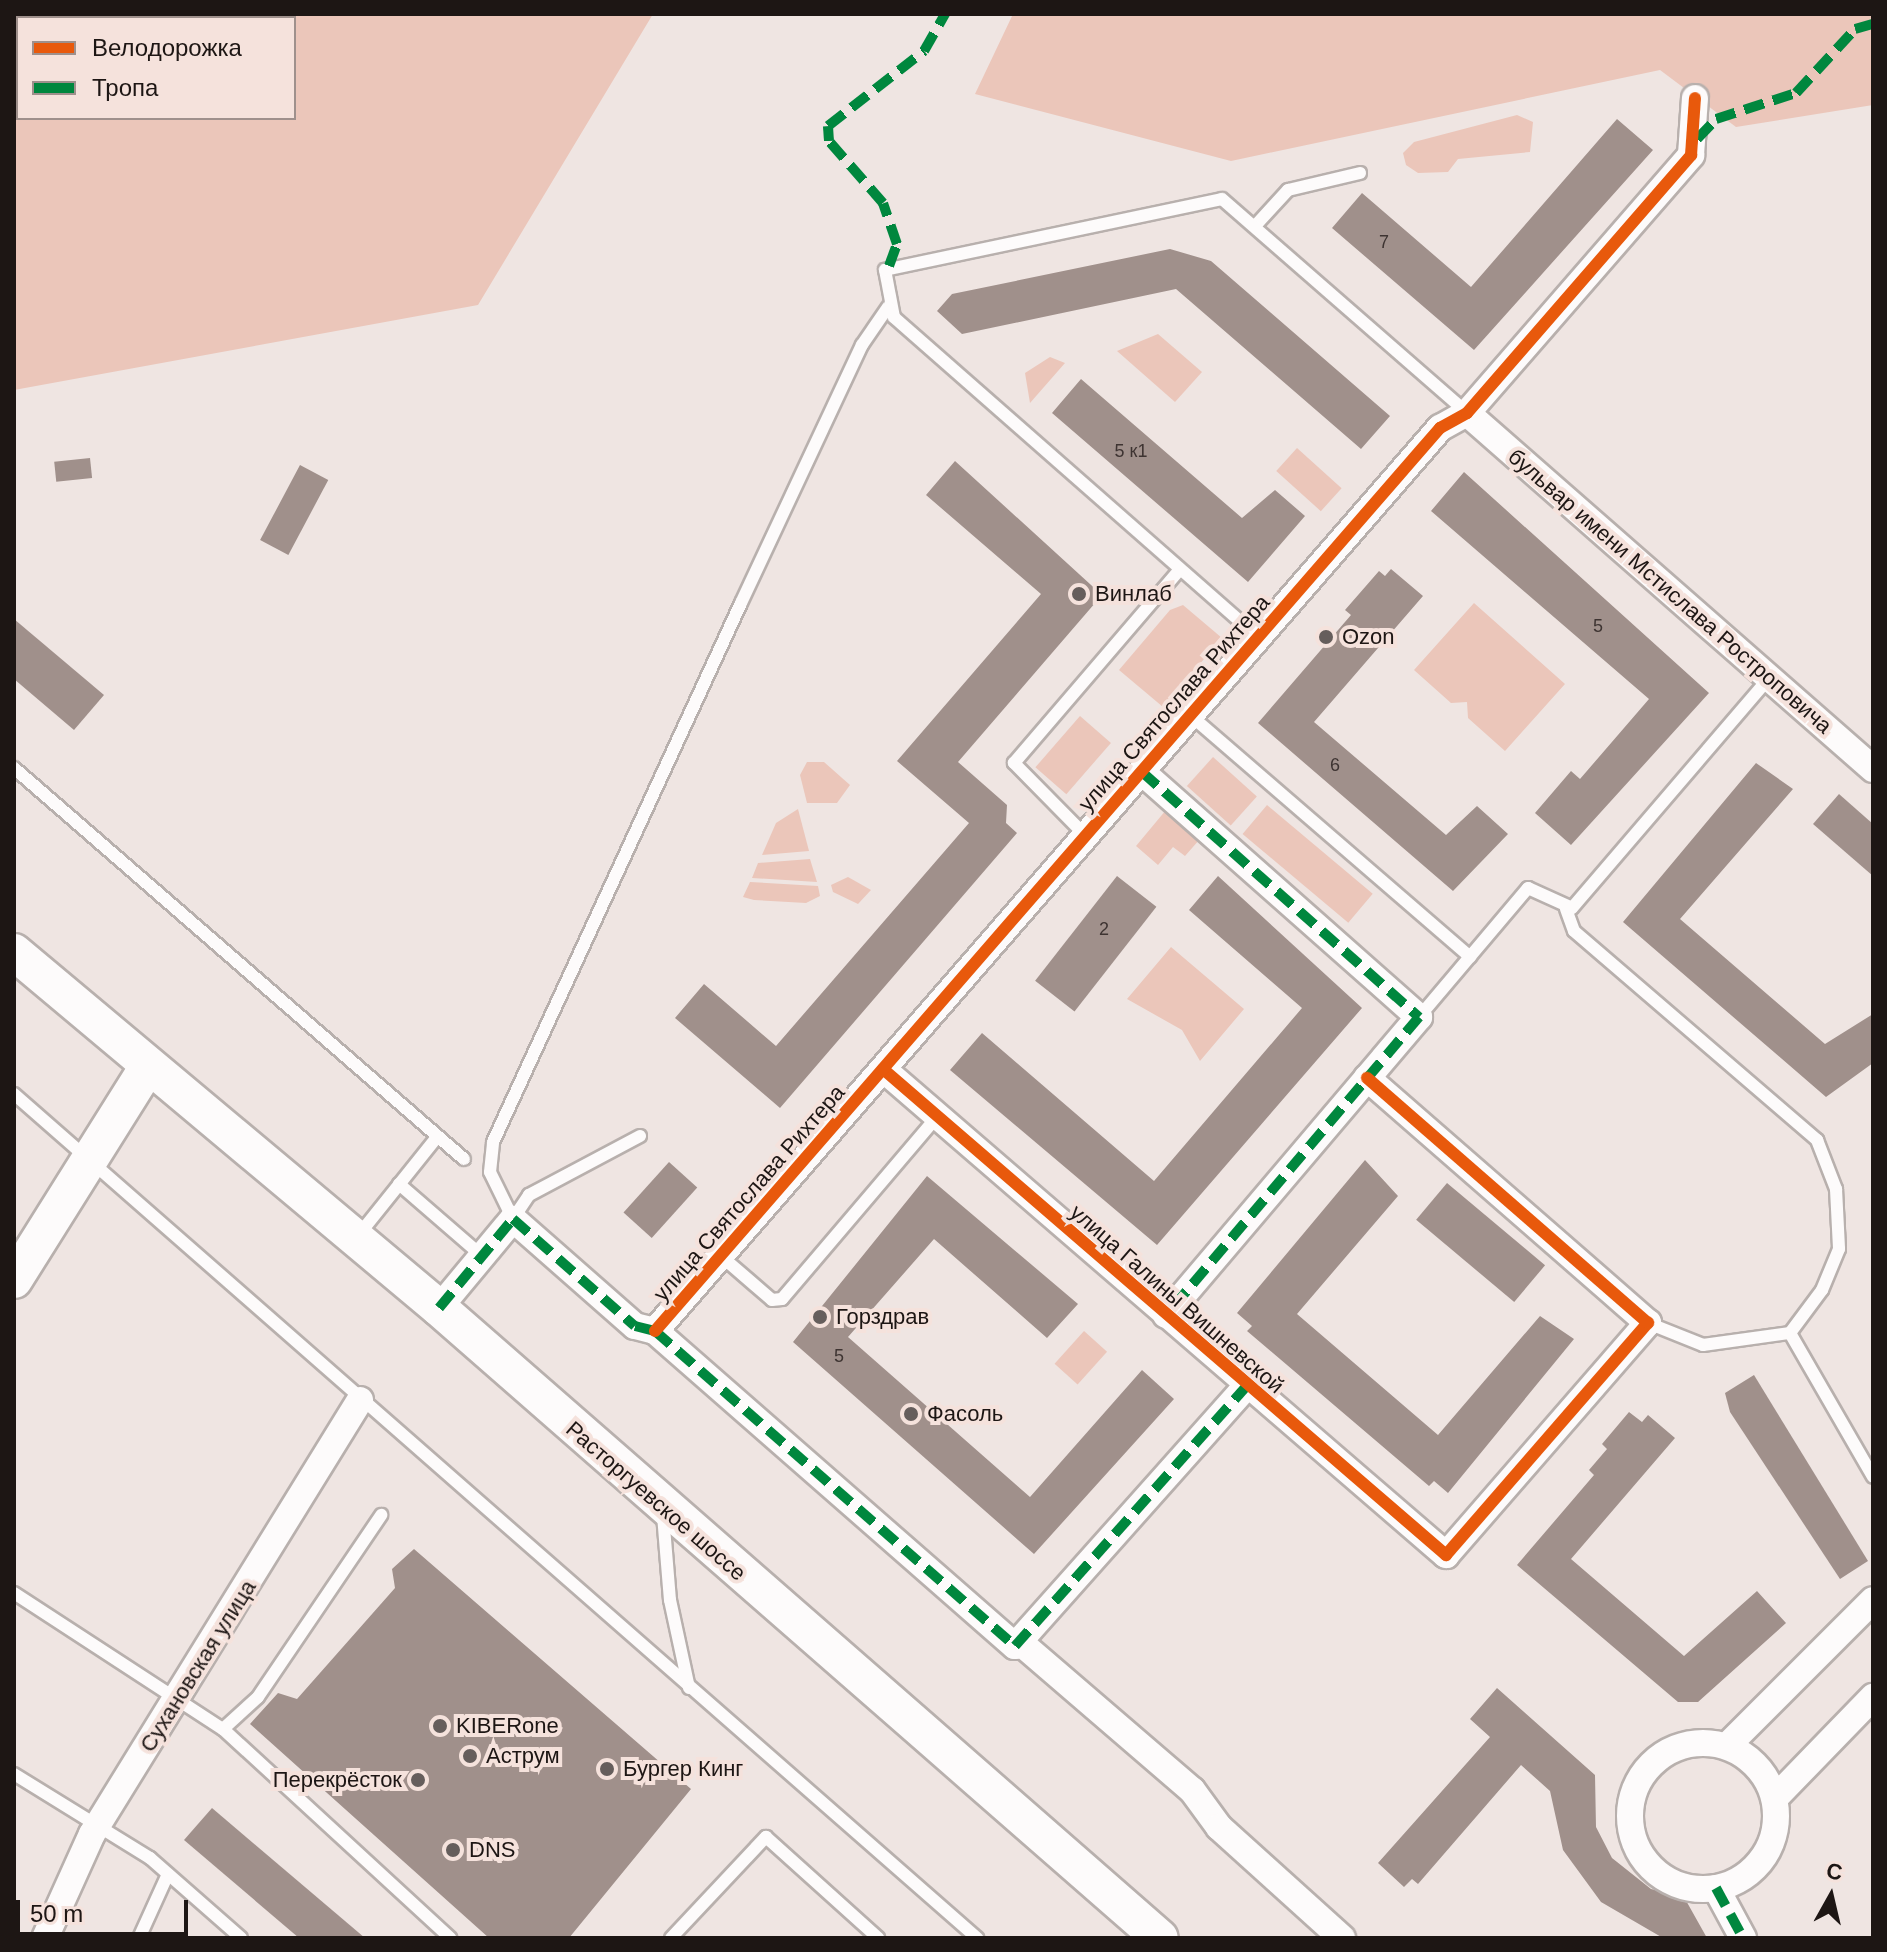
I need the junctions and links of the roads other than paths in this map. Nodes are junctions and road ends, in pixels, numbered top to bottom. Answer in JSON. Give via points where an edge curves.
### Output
{"nodes":[{"id":1,"x":1695,"y":98,"type":"dead end"},
{"id":2,"x":1360,"y":173,"type":"dead end"},
{"id":3,"x":1255,"y":226,"type":"junction"},
{"id":4,"x":888,"y":307,"type":"junction"},
{"id":5,"x":1467,"y":413,"type":"junction"},
{"id":6,"x":1180,"y":569,"type":"junction"},
{"id":7,"x":1258,"y":637,"type":"junction"},
{"id":8,"x":1769,"y":678,"type":"junction"},
{"id":9,"x":1190,"y":715,"type":"junction"},
{"id":10,"x":14,"y":768,"type":"edge"},
{"id":11,"x":1873,"y":769,"type":"edge"},
{"id":12,"x":1142,"y":772,"type":"junction"},
{"id":13,"x":1086,"y":836,"type":"junction"},
{"id":14,"x":1566,"y":909,"type":"junction"},
{"id":15,"x":14,"y":952,"type":"edge"},
{"id":16,"x":1470,"y":957,"type":"junction"},
{"id":17,"x":1419,"y":1017,"type":"junction"},
{"id":18,"x":147,"y":1068,"type":"junction"},
{"id":19,"x":883,"y":1069,"type":"junction"},
{"id":20,"x":1367,"y":1078,"type":"junction"},
{"id":21,"x":14,"y":1094,"type":"edge"},
{"id":22,"x":938,"y":1116,"type":"junction"},
{"id":23,"x":438,"y":1136,"type":"junction"},
{"id":24,"x":640,"y":1136,"type":"dead end"},
{"id":25,"x":464,"y":1159,"type":"dead end"},
{"id":26,"x":87,"y":1161,"type":"junction"},
{"id":27,"x":399,"y":1184,"type":"junction"},
{"id":28,"x":513,"y":1219,"type":"junction"},
{"id":29,"x":355,"y":1239,"type":"junction"},
{"id":30,"x":482,"y":1256,"type":"junction"},
{"id":31,"x":721,"y":1256,"type":"junction"},
{"id":32,"x":14,"y":1280,"type":"edge"},
{"id":33,"x":439,"y":1308,"type":"junction"},
{"id":34,"x":1166,"y":1315,"type":"junction"},
{"id":35,"x":1648,"y":1323,"type":"junction"},
{"id":36,"x":655,"y":1331,"type":"junction"},
{"id":37,"x":1790,"y":1333,"type":"junction"},
{"id":38,"x":1247,"y":1386,"type":"junction"},
{"id":39,"x":360,"y":1400,"type":"junction"},
{"id":40,"x":1873,"y":1477,"type":"edge"},
{"id":41,"x":663,"y":1508,"type":"junction"},
{"id":42,"x":381,"y":1515,"type":"dead end"},
{"id":43,"x":14,"y":1593,"type":"edge"},
{"id":44,"x":1873,"y":1600,"type":"edge"},
{"id":45,"x":1022,"y":1644,"type":"junction"},
{"id":46,"x":689,"y":1688,"type":"junction"},
{"id":47,"x":1873,"y":1697,"type":"edge"},
{"id":48,"x":179,"y":1698,"type":"junction"},
{"id":49,"x":223,"y":1729,"type":"junction"},
{"id":50,"x":1727,"y":1746,"type":"junction"},
{"id":51,"x":14,"y":1774,"type":"edge"},
{"id":52,"x":1775,"y":1798,"type":"junction"},
{"id":53,"x":98,"y":1826,"type":"junction"},
{"id":54,"x":168,"y":1874,"type":"junction"},
{"id":55,"x":1716,"y":1888,"type":"junction"},
{"id":56,"x":45,"y":1938,"type":"edge"},
{"id":57,"x":139,"y":1938,"type":"edge"},
{"id":58,"x":241,"y":1938,"type":"edge"},
{"id":59,"x":450,"y":1938,"type":"edge"},
{"id":60,"x":671,"y":1938,"type":"edge"},
{"id":61,"x":878,"y":1938,"type":"edge"},
{"id":62,"x":977,"y":1938,"type":"edge"},
{"id":63,"x":1160,"y":1938,"type":"edge"},
{"id":64,"x":1342,"y":1938,"type":"edge"},
{"id":65,"x":1743,"y":1938,"type":"edge"}],
"edges":[{"from":1,"to":5,"type":"street","name":"улица Святослава Рихтера","via":[[1691,155]]},
{"from":2,"to":3,"type":"lane","via":[[1288,190]]},
{"from":3,"to":4,"type":"lane","via":[[1214,199],[889,266],[883,276]]},
{"from":3,"to":5,"type":"lane"},
{"from":4,"to":6,"type":"lane"},
{"from":4,"to":28,"type":"lane","via":[[862,345],[493,1142],[490,1172]]},
{"from":5,"to":7,"type":"street","name":"улица Святослава Рихтера","via":[[1443,424]]},
{"from":5,"to":8,"type":"street","name":"бульвар имени Мстислава Ростроповича"},
{"from":6,"to":7,"type":"lane"},
{"from":6,"to":13,"type":"lane","via":[[1014,763],[1015,772]]},
{"from":7,"to":9,"type":"street","name":"улица Святослава Рихтера"},
{"from":8,"to":11,"type":"street","name":"бульвар имени Мстислава Ростроповича"},
{"from":8,"to":14,"type":"lane"},
{"from":9,"to":12,"type":"street","name":"улица Святослава Рихтера"},
{"from":9,"to":16,"type":"lane"},
{"from":10,"to":23,"type":"lane"},
{"from":12,"to":13,"type":"street","name":"улица Святослава Рихтера"},
{"from":12,"to":17,"type":"street"},
{"from":13,"to":19,"type":"street","name":"улица Святослава Рихтера"},
{"from":14,"to":16,"type":"lane","via":[[1528,888]]},
{"from":14,"to":37,"type":"lane","via":[[1574,931],[1817,1140],[1836,1189],[1839,1249],[1822,1290]]},
{"from":15,"to":18,"type":"main road","name":"Расторгуевское шоссе"},
{"from":16,"to":17,"type":"lane"},
{"from":17,"to":20,"type":"street"},
{"from":18,"to":26,"type":"main road"},
{"from":18,"to":29,"type":"main road","name":"Расторгуевское шоссе"},
{"from":19,"to":22,"type":"street","name":"улица Галины Вишневской"},
{"from":19,"to":31,"type":"street","name":"улица Святослава Рихтера"},
{"from":20,"to":34,"type":"street"},
{"from":20,"to":35,"type":"street"},
{"from":21,"to":26,"type":"lane"},
{"from":22,"to":31,"type":"lane","via":[[782,1299],[772,1300]]},
{"from":22,"to":34,"type":"street","name":"улица Галины Вишневской"},
{"from":23,"to":25,"type":"lane"},
{"from":23,"to":27,"type":"lane"},
{"from":24,"to":28,"type":"lane","via":[[529,1195]]},
{"from":26,"to":32,"type":"main road"},
{"from":26,"to":39,"type":"lane"},
{"from":27,"to":29,"type":"lane"},
{"from":27,"to":30,"type":"lane"},
{"from":28,"to":30,"type":"street"},
{"from":28,"to":36,"type":"street","via":[[635,1326]]},
{"from":29,"to":33,"type":"main road","name":"Расторгуевское шоссе"},
{"from":30,"to":33,"type":"street"},
{"from":31,"to":36,"type":"street","name":"улица Святослава Рихтера"},
{"from":33,"to":41,"type":"main road","name":"Расторгуевское шоссе"},
{"from":34,"to":38,"type":"street","name":"улица Галины Вишневской"},
{"from":35,"to":37,"type":"lane","via":[[1703,1345]]},
{"from":35,"to":38,"type":"street","name":"улица Галины Вишневской","via":[[1446,1555]]},
{"from":36,"to":45,"type":"street","via":[[1007,1644]]},
{"from":37,"to":40,"type":"lane"},
{"from":38,"to":45,"type":"street"},
{"from":39,"to":46,"type":"lane"},
{"from":39,"to":48,"type":"street","name":"Сухановская улица"},
{"from":41,"to":46,"type":"lane","via":[[670,1600]]},
{"from":41,"to":63,"type":"main road","name":"Расторгуевское шоссе"},
{"from":42,"to":49,"type":"lane","via":[[258,1697]]},
{"from":43,"to":48,"type":"lane"},
{"from":44,"to":50,"type":"street"},
{"from":45,"to":64,"type":"street","via":[[1192,1790],[1219,1827]]},
{"from":46,"to":62,"type":"lane"},
{"from":47,"to":52,"type":"street"},
{"from":48,"to":49,"type":"lane"},
{"from":48,"to":53,"type":"street","name":"Сухановская улица"},
{"from":49,"to":59,"type":"lane"},
{"from":50,"to":52,"type":"street","via":[[1757,1766]]},
{"from":50,"to":55,"type":"street","via":[[1679,1746],[1657,1757],[1631,1798],[1632,1835],[1649,1867],[1680,1885]]},
{"from":51,"to":53,"type":"lane"},
{"from":52,"to":55,"type":"street","via":[[1771,1845],[1748,1873]]},
{"from":53,"to":54,"type":"lane"},
{"from":53,"to":56,"type":"street","name":"Сухановская улица"},
{"from":54,"to":57,"type":"lane"},
{"from":54,"to":58,"type":"lane"},
{"from":55,"to":65,"type":"street"},
{"from":60,"to":61,"type":"lane","via":[[766,1837]]}]}
